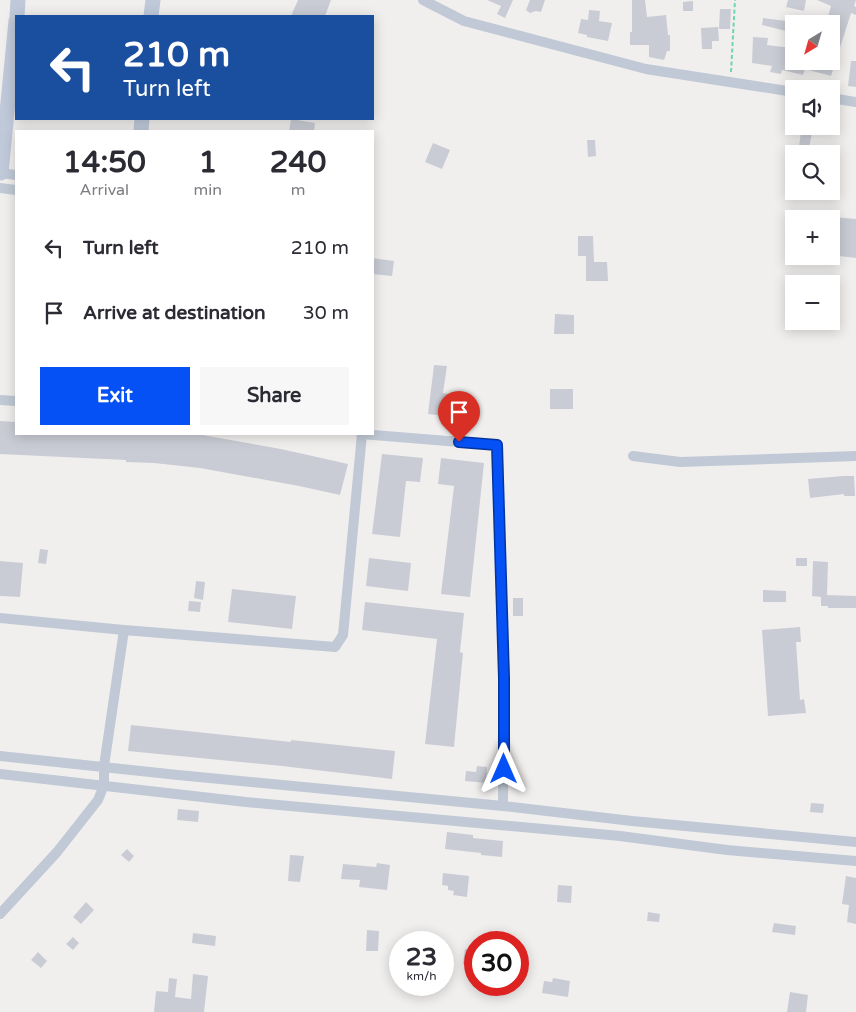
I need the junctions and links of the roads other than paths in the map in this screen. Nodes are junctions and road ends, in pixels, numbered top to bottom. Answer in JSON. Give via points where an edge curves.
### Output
{"nodes":[{"id":1,"x":18,"y":0,"type":"edge"},
{"id":2,"x":153,"y":0,"type":"edge"},
{"id":3,"x":423,"y":0,"type":"edge"},
{"id":4,"x":17,"y":15,"type":"edge"},
{"id":5,"x":151,"y":15,"type":"edge"},
{"id":6,"x":15,"y":28,"type":"edge"},
{"id":7,"x":785,"y":91,"type":"edge"},
{"id":8,"x":840,"y":99,"type":"edge"},
{"id":9,"x":4,"y":102,"type":"edge"},
{"id":10,"x":856,"y":102,"type":"edge"},
{"id":11,"x":15,"y":175,"type":"edge"},
{"id":12,"x":0,"y":178,"type":"edge"},
{"id":13,"x":15,"y":189,"type":"edge"},
{"id":14,"x":0,"y":400,"type":"edge"},
{"id":15,"x":15,"y":401,"type":"edge"},
{"id":16,"x":362,"y":435,"type":"edge"},
{"id":17,"x":374,"y":435,"type":"edge"},
{"id":18,"x":633,"y":456,"type":"dead end"},
{"id":19,"x":856,"y":456,"type":"edge"},
{"id":20,"x":0,"y":618,"type":"edge"},
{"id":21,"x":124,"y":630,"type":"junction"},
{"id":22,"x":0,"y":756,"type":"edge"},
{"id":23,"x":104,"y":766,"type":"junction"},
{"id":24,"x":0,"y":774,"type":"edge"},
{"id":25,"x":104,"y":785,"type":"junction"},
{"id":26,"x":503,"y":806,"type":"junction"},
{"id":27,"x":856,"y":842,"type":"edge"},
{"id":28,"x":856,"y":862,"type":"edge"},
{"id":29,"x":0,"y":914,"type":"edge"}],
"edges":[{"from":1,"to":4,"type":"street"},
{"from":2,"to":5,"type":"street"},
{"from":3,"to":7,"type":"street","via":[[464,21],[646,69]]},
{"from":6,"to":9,"type":"street"},
{"from":8,"to":10,"type":"street"},
{"from":9,"to":12,"type":"street"},
{"from":11,"to":12,"type":"street"},
{"from":12,"to":13,"type":"street"},
{"from":14,"to":15,"type":"street"},
{"from":16,"to":21,"type":"street","via":[[343,635],[335,647]]},
{"from":17,"to":26,"type":"street","via":[[497,445],[504,678]]},
{"from":18,"to":19,"type":"street","via":[[680,462]]},
{"from":20,"to":21,"type":"street"},
{"from":21,"to":23,"type":"street"},
{"from":22,"to":23,"type":"street"},
{"from":23,"to":25,"type":"street"},
{"from":23,"to":26,"type":"street"},
{"from":24,"to":25,"type":"street"},
{"from":25,"to":28,"type":"street"},
{"from":25,"to":29,"type":"street","via":[[84,819]]},
{"from":26,"to":27,"type":"street"}]}
